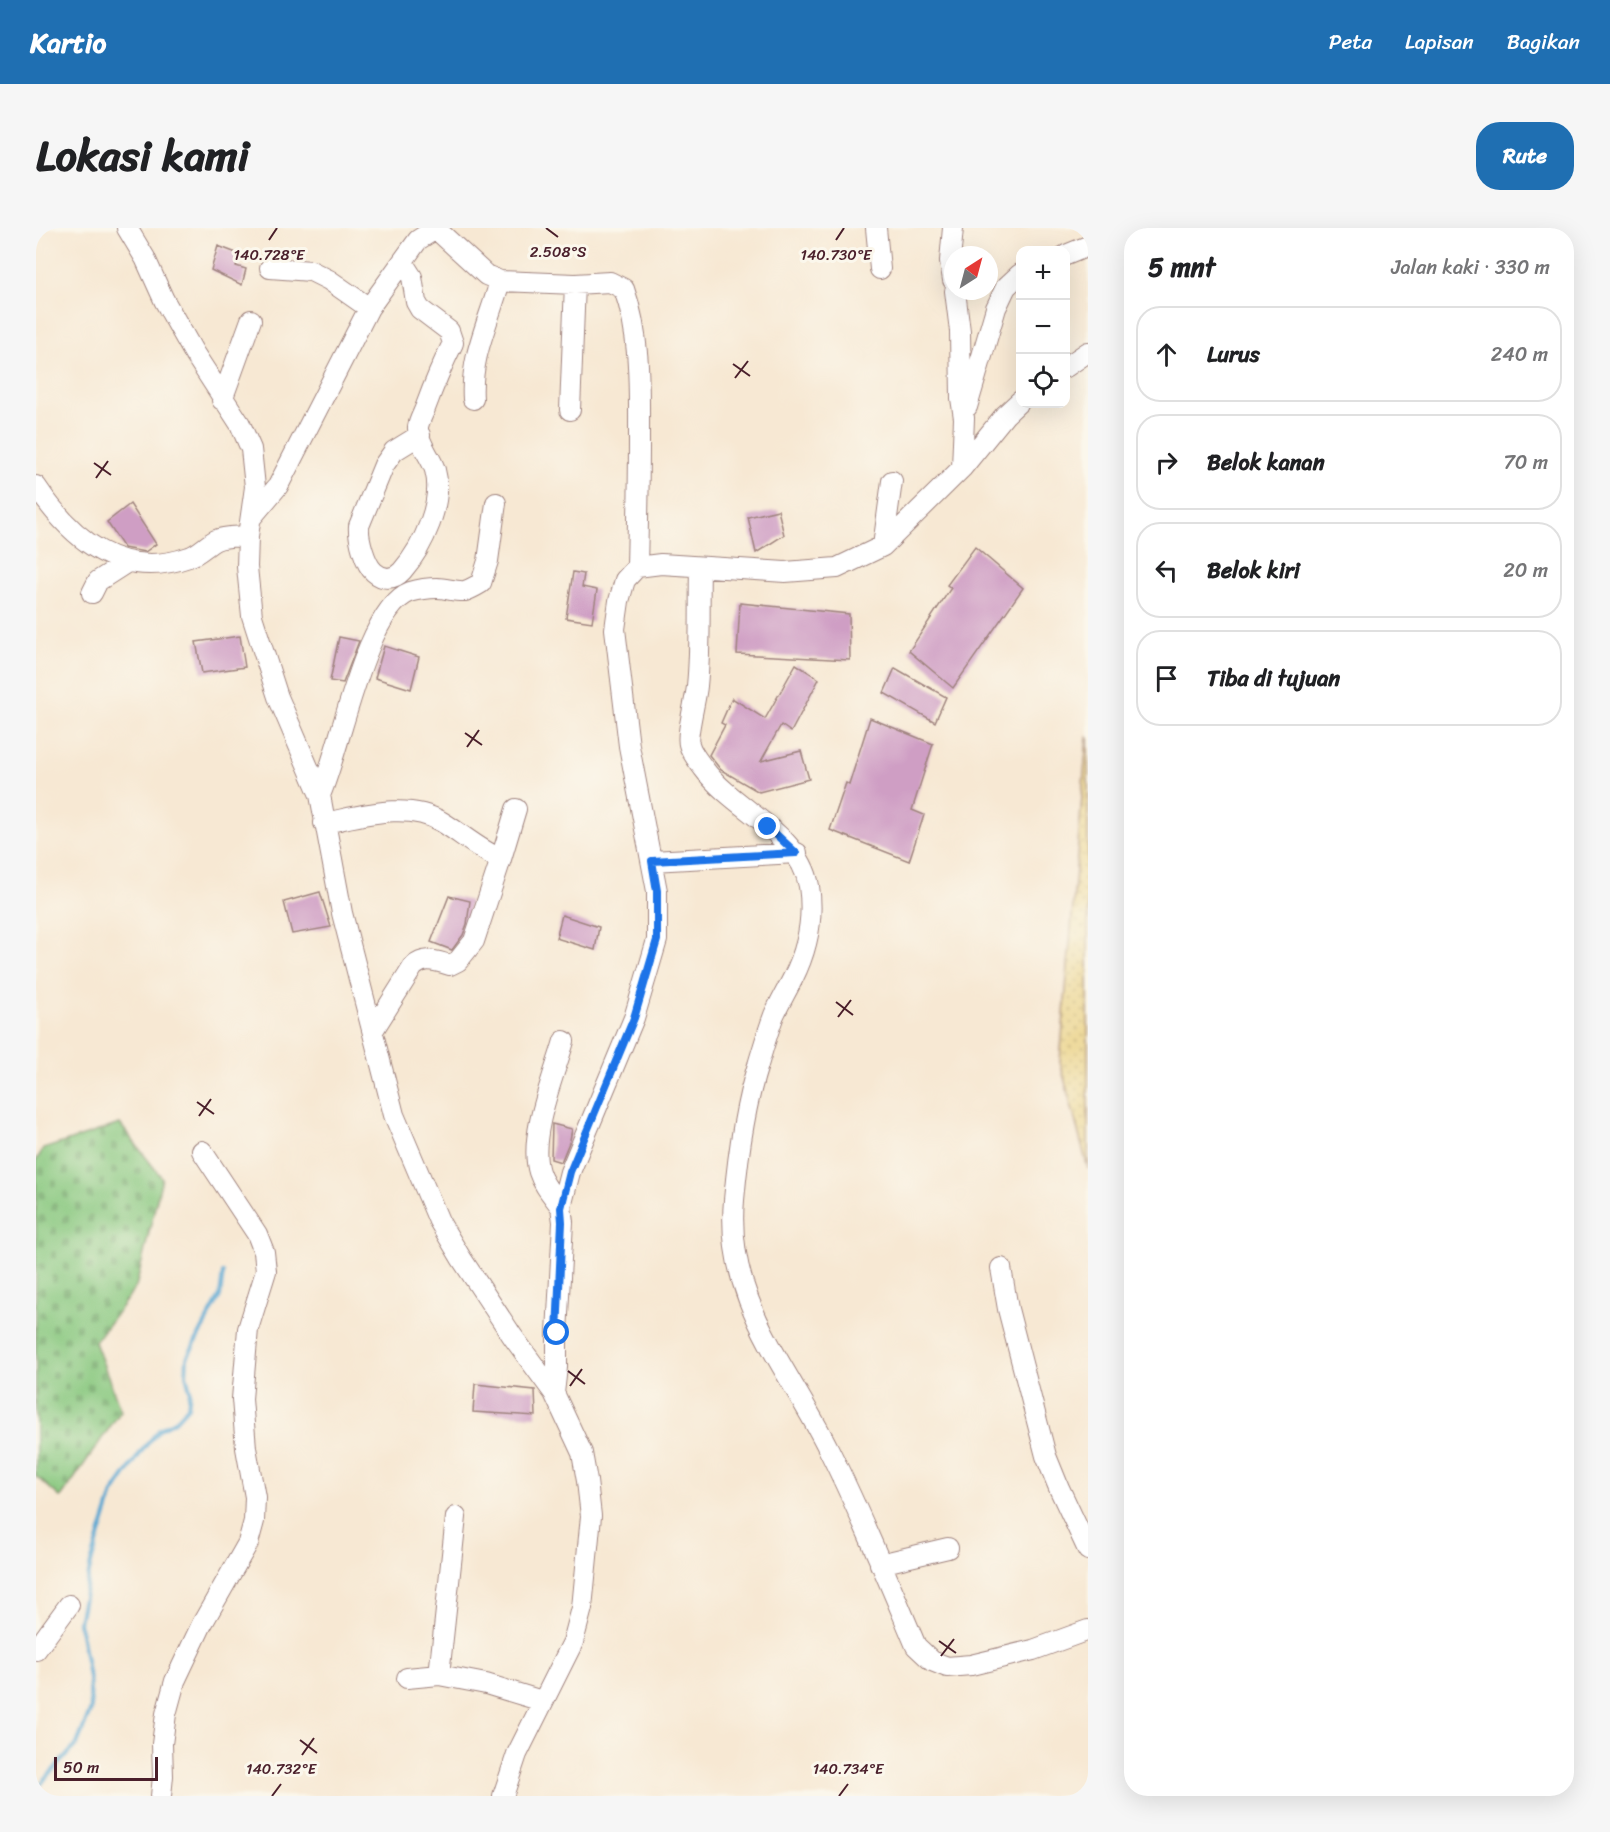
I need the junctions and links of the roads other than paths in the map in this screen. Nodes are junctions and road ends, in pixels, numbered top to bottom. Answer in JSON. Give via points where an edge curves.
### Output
{"nodes":[{"id":1,"x":127,"y":228,"type":"edge"},
{"id":2,"x":437,"y":228,"type":"edge"},
{"id":3,"x":876,"y":228,"type":"edge"},
{"id":4,"x":953,"y":228,"type":"edge"},
{"id":5,"x":418,"y":234,"type":"edge"},
{"id":6,"x":951,"y":246,"type":"edge"},
{"id":7,"x":1088,"y":246,"type":"edge"},
{"id":8,"x":1070,"y":253,"type":"edge"},
{"id":9,"x":403,"y":263,"type":"junction"},
{"id":10,"x":270,"y":268,"type":"dead end"},
{"id":11,"x":880,"y":269,"type":"dead end"},
{"id":12,"x":1016,"y":278,"type":"edge"},
{"id":13,"x":500,"y":281,"type":"junction"},
{"id":14,"x":575,"y":284,"type":"junction"},
{"id":15,"x":956,"y":300,"type":"edge"},
{"id":16,"x":369,"y":308,"type":"junction"},
{"id":17,"x":251,"y":320,"type":"dead end"},
{"id":18,"x":1088,"y":352,"type":"edge"},
{"id":19,"x":1070,"y":365,"type":"edge"},
{"id":20,"x":472,"y":399,"type":"dead end"},
{"id":21,"x":222,"y":400,"type":"junction"},
{"id":22,"x":1016,"y":405,"type":"edge"},
{"id":23,"x":570,"y":410,"type":"dead end"},
{"id":24,"x":964,"y":418,"type":"junction"},
{"id":25,"x":420,"y":435,"type":"junction"},
{"id":26,"x":962,"y":468,"type":"junction"},
{"id":27,"x":892,"y":481,"type":"dead end"},
{"id":28,"x":36,"y":486,"type":"edge"},
{"id":29,"x":496,"y":503,"type":"dead end"},
{"id":30,"x":249,"y":528,"type":"junction"},
{"id":31,"x":883,"y":546,"type":"junction"},
{"id":32,"x":126,"y":563,"type":"junction"},
{"id":33,"x":637,"y":567,"type":"junction"},
{"id":34,"x":700,"y":567,"type":"junction"},
{"id":35,"x":92,"y":593,"type":"dead end"},
{"id":36,"x":320,"y":795,"type":"junction"},
{"id":37,"x":516,"y":809,"type":"dead end"},
{"id":38,"x":324,"y":823,"type":"junction"},
{"id":39,"x":796,"y":853,"type":"junction"},
{"id":40,"x":501,"y":859,"type":"junction"},
{"id":41,"x":652,"y":861,"type":"junction"},
{"id":42,"x":374,"y":1029,"type":"junction"},
{"id":43,"x":564,"y":1041,"type":"dead end"},
{"id":44,"x":202,"y":1151,"type":"dead end"},
{"id":45,"x":561,"y":1208,"type":"junction"},
{"id":46,"x":1001,"y":1268,"type":"dead end"},
{"id":47,"x":554,"y":1393,"type":"junction"},
{"id":48,"x":456,"y":1517,"type":"dead end"},
{"id":49,"x":948,"y":1548,"type":"dead end"},
{"id":50,"x":1088,"y":1550,"type":"edge"},
{"id":51,"x":880,"y":1564,"type":"junction"},
{"id":52,"x":69,"y":1605,"type":"dead end"},
{"id":53,"x":1088,"y":1630,"type":"edge"},
{"id":54,"x":36,"y":1650,"type":"edge"},
{"id":55,"x":440,"y":1675,"type":"junction"},
{"id":56,"x":407,"y":1678,"type":"dead end"},
{"id":57,"x":542,"y":1701,"type":"junction"},
{"id":58,"x":161,"y":1796,"type":"edge"},
{"id":59,"x":503,"y":1796,"type":"edge"}],
"edges":[{"from":1,"to":21,"type":"street"},
{"from":2,"to":5,"type":"street"},
{"from":2,"to":13,"type":"street","via":[[486,275]]},
{"from":3,"to":11,"type":"street"},
{"from":4,"to":6,"type":"street"},
{"from":5,"to":9,"type":"street"},
{"from":7,"to":8,"type":"street"},
{"from":9,"to":16,"type":"street"},
{"from":9,"to":25,"type":"street","via":[[412,277],[420,309],[449,331],[453,342],[418,428]]},
{"from":10,"to":16,"type":"street","via":[[310,271]]},
{"from":12,"to":24,"type":"street","via":[[1006,287],[996,308]]},
{"from":13,"to":14,"type":"street"},
{"from":13,"to":20,"type":"street","via":[[474,359]]},
{"from":14,"to":23,"type":"street"},
{"from":14,"to":33,"type":"street","via":[[610,282],[624,289],[630,304],[639,395]]},
{"from":15,"to":24,"type":"street"},
{"from":16,"to":30,"type":"street","via":[[278,486]]},
{"from":17,"to":21,"type":"street"},
{"from":18,"to":19,"type":"street"},
{"from":21,"to":30,"type":"street","via":[[240,424],[251,449],[255,487]]},
{"from":22,"to":26,"type":"street"},
{"from":24,"to":26,"type":"street"},
{"from":25,"to":25,"type":"street","via":[[435,470],[435,508],[409,563],[398,575],[381,578],[371,570],[358,535],[359,526],[384,465],[394,451]]},
{"from":26,"to":31,"type":"street"},
{"from":27,"to":31,"type":"street"},
{"from":28,"to":32,"type":"street","via":[[52,511],[88,542],[108,557]]},
{"from":29,"to":36,"type":"street","via":[[481,583],[463,591],[436,588],[409,592],[384,616],[367,652]]},
{"from":30,"to":32,"type":"street","via":[[174,562]]},
{"from":30,"to":36,"type":"street","via":[[247,567],[252,616],[278,697]]},
{"from":31,"to":34,"type":"street","via":[[837,568],[785,572]]},
{"from":32,"to":35,"type":"street","via":[[98,581]]},
{"from":33,"to":34,"type":"street"},
{"from":33,"to":41,"type":"street","via":[[625,580],[615,629],[629,746]]},
{"from":34,"to":39,"type":"street","via":[[698,682],[688,742],[714,782]]},
{"from":36,"to":38,"type":"street"},
{"from":37,"to":40,"type":"street"},
{"from":38,"to":40,"type":"street","via":[[394,811],[415,812],[441,821]]},
{"from":38,"to":42,"type":"street","via":[[342,913]]},
{"from":39,"to":41,"type":"street"},
{"from":39,"to":51,"type":"street","via":[[809,884],[812,923],[799,966],[775,1013],[756,1069],[742,1133],[734,1203],[736,1258],[757,1322],[830,1451]]},
{"from":40,"to":42,"type":"street","via":[[474,941],[450,965],[427,959],[413,967]]},
{"from":41,"to":45,"type":"street","via":[[657,891],[657,940],[634,1018],[570,1172]]},
{"from":42,"to":47,"type":"street","via":[[394,1115],[439,1221]]},
{"from":43,"to":45,"type":"street","via":[[535,1150],[539,1172]]},
{"from":44,"to":58,"type":"street","via":[[257,1234],[267,1270],[248,1329],[242,1399],[255,1497],[254,1521],[248,1543],[175,1681],[162,1744]]},
{"from":45,"to":47,"type":"street"},
{"from":46,"to":50,"type":"street","via":[[1046,1456]]},
{"from":47,"to":57,"type":"street","via":[[582,1453],[591,1516],[582,1608],[573,1642]]},
{"from":48,"to":55,"type":"street"},
{"from":49,"to":51,"type":"street"},
{"from":51,"to":53,"type":"street","via":[[916,1646],[932,1661],[947,1667],[1034,1650]]},
{"from":52,"to":54,"type":"street"},
{"from":55,"to":56,"type":"street"},
{"from":55,"to":57,"type":"street"},
{"from":57,"to":59,"type":"street"}]}
